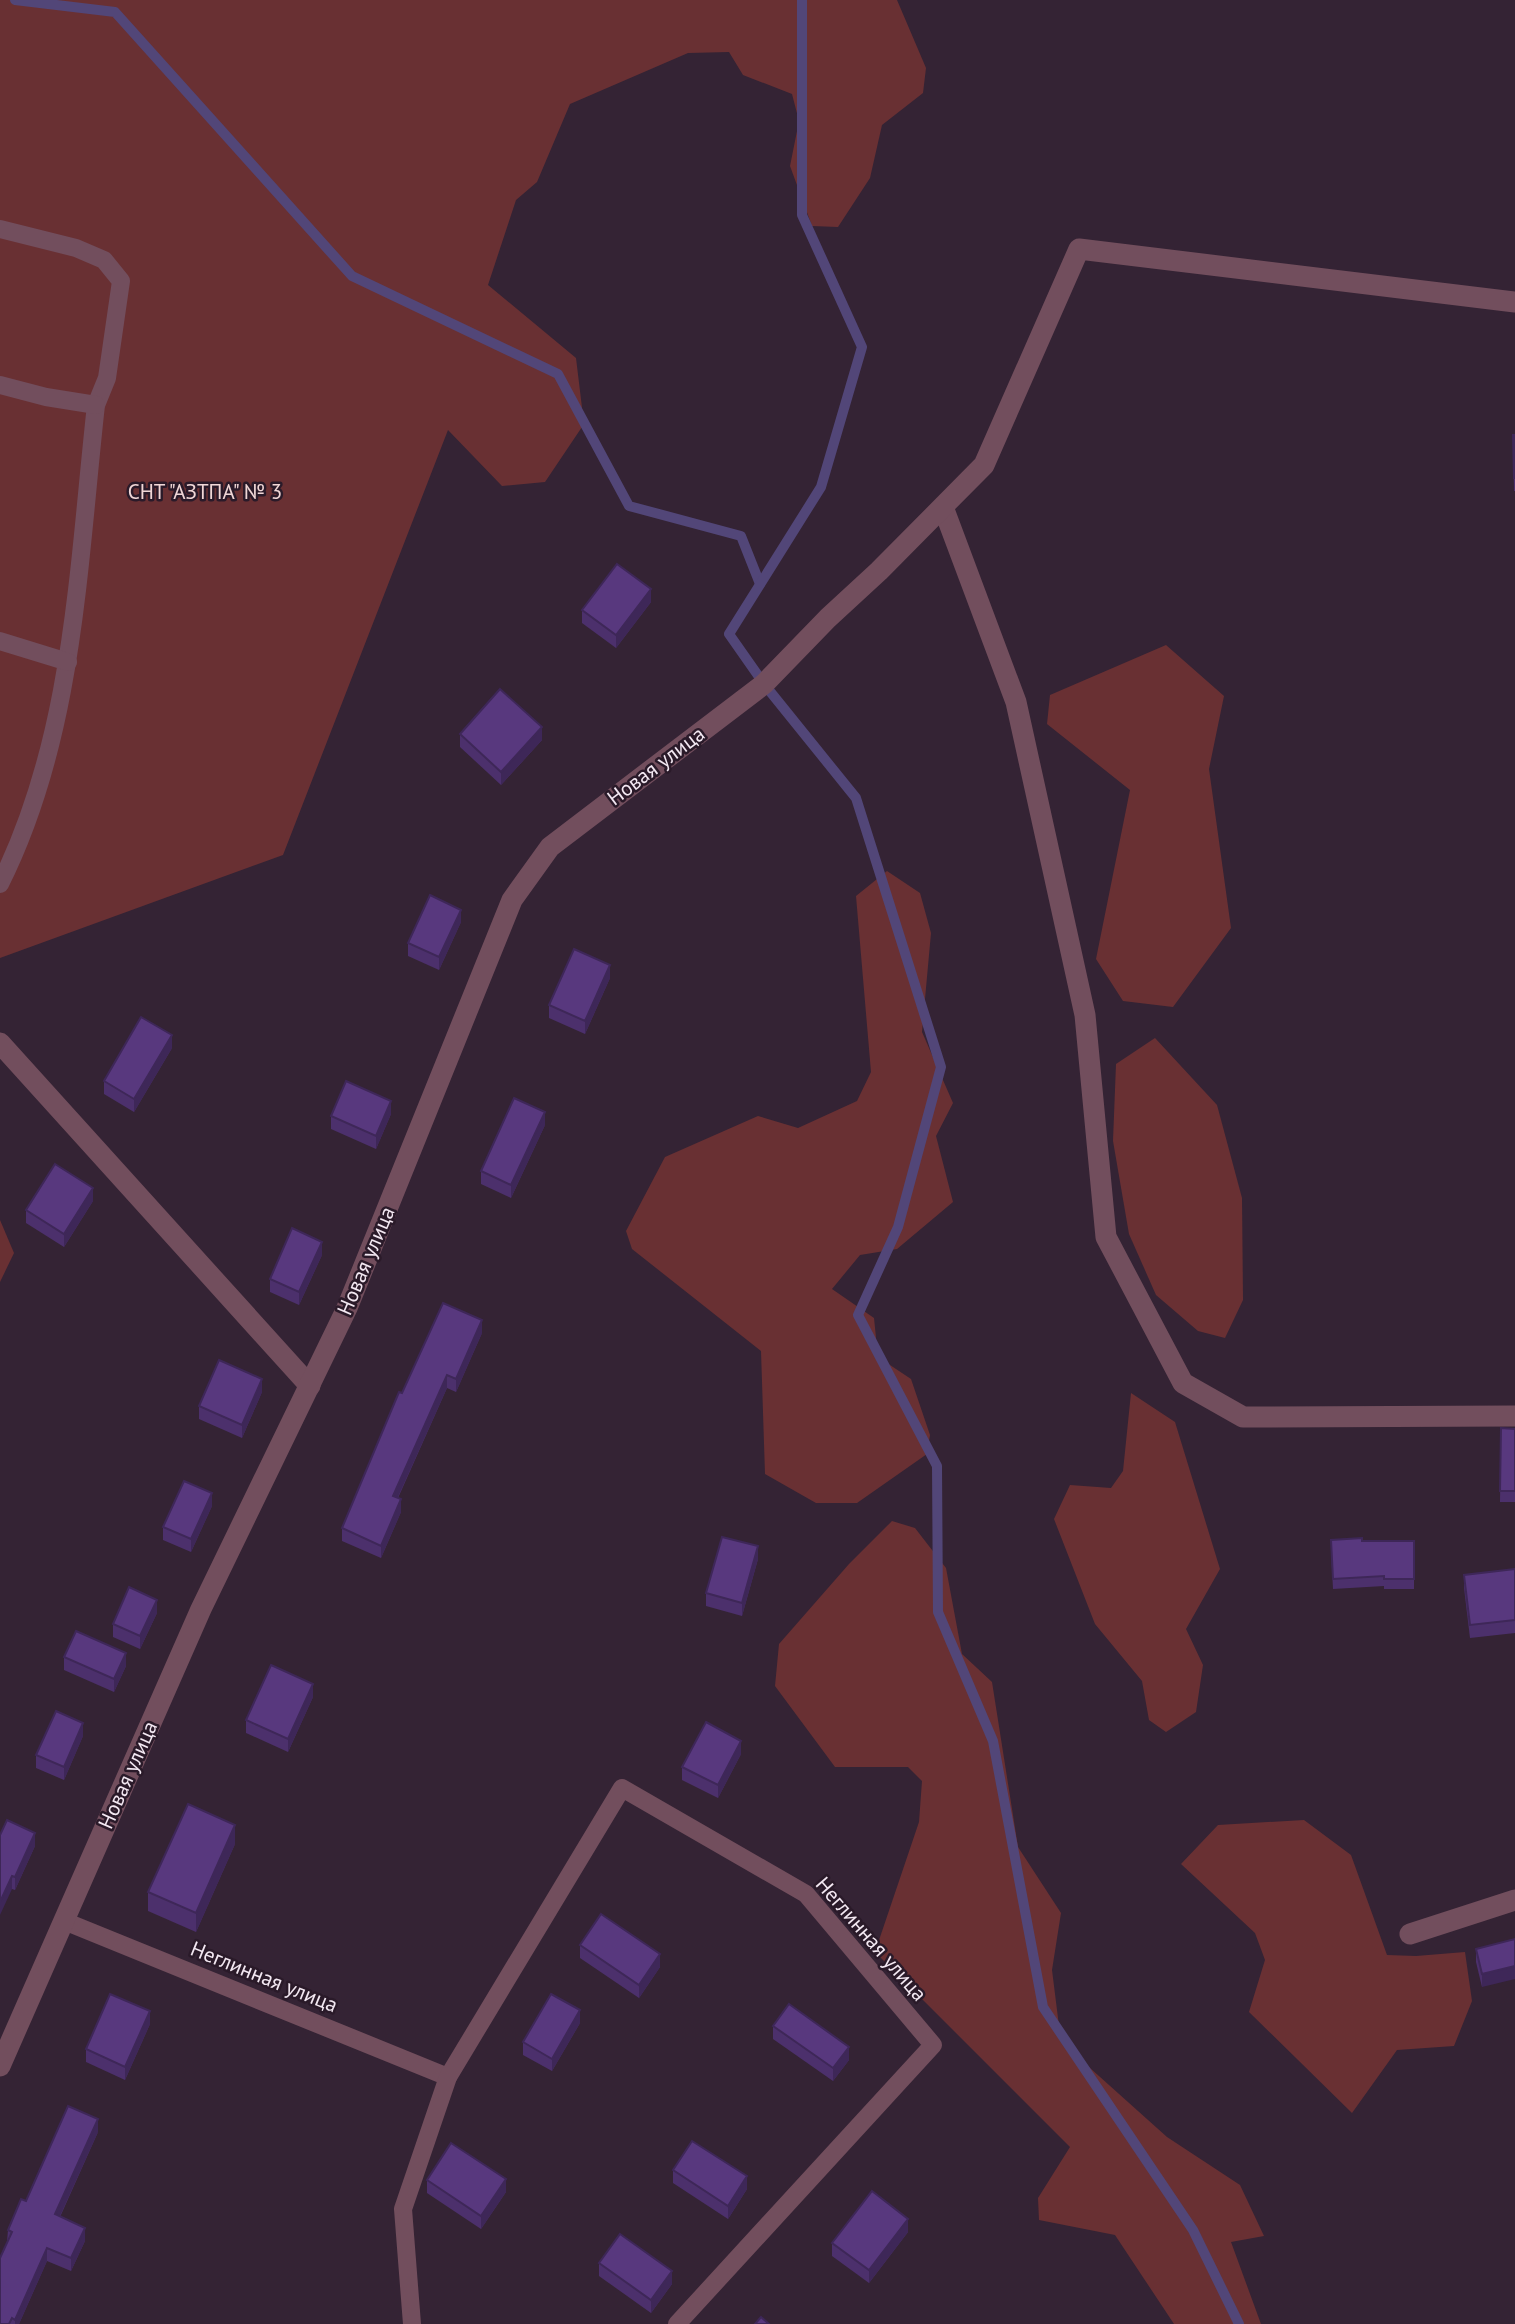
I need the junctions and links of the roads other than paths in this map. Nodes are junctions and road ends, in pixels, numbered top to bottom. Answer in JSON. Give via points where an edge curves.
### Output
{"nodes":[{"id":1,"x":0,"y":229,"type":"edge"},
{"id":2,"x":1515,"y":302,"type":"edge"},
{"id":3,"x":0,"y":385,"type":"edge"},
{"id":4,"x":96,"y":405,"type":"junction"},
{"id":5,"x":943,"y":507,"type":"junction"},
{"id":6,"x":0,"y":642,"type":"edge"},
{"id":7,"x":68,"y":662,"type":"junction"},
{"id":8,"x":0,"y":884,"type":"edge"},
{"id":9,"x":0,"y":1042,"type":"edge"},
{"id":10,"x":310,"y":1386,"type":"junction"},
{"id":11,"x":1515,"y":1416,"type":"edge"},
{"id":12,"x":1515,"y":1900,"type":"edge"},
{"id":13,"x":64,"y":1920,"type":"junction"},
{"id":14,"x":1410,"y":1934,"type":"dead end"},
{"id":15,"x":0,"y":2066,"type":"edge"},
{"id":16,"x":448,"y":2077,"type":"junction"},
{"id":17,"x":412,"y":2324,"type":"edge"},
{"id":18,"x":677,"y":2324,"type":"edge"}],
"edges":[{"from":1,"to":4,"type":"lane","via":[[76,248],[104,260],[121,281],[107,378]]},
{"from":2,"to":5,"type":"street","name":"Новая улица","via":[[1080,249],[984,466]]},
{"from":3,"to":4,"type":"lane"},
{"from":4,"to":7,"type":"lane"},
{"from":5,"to":10,"type":"street","name":"Новая улица","via":[[764,684],[550,847],[512,900],[347,1308]]},
{"from":5,"to":11,"type":"street","via":[[1016,702],[1085,1015],[1106,1237],[1183,1382],[1243,1417]]},
{"from":6,"to":7,"type":"lane"},
{"from":7,"to":8,"type":"lane","via":[[44,775]]},
{"from":9,"to":10,"type":"street"},
{"from":10,"to":13,"type":"street","name":"Новая улица","via":[[201,1609]]},
{"from":12,"to":14,"type":"street"},
{"from":13,"to":15,"type":"street","name":"Новая улица"},
{"from":13,"to":16,"type":"lane","name":"Неглинная улица"},
{"from":16,"to":17,"type":"lane","name":"Неглинная улица","via":[[403,2209]]},
{"from":16,"to":18,"type":"lane","name":"Неглинная улица","via":[[622,1788],[806,1894],[933,2045]]}]}
